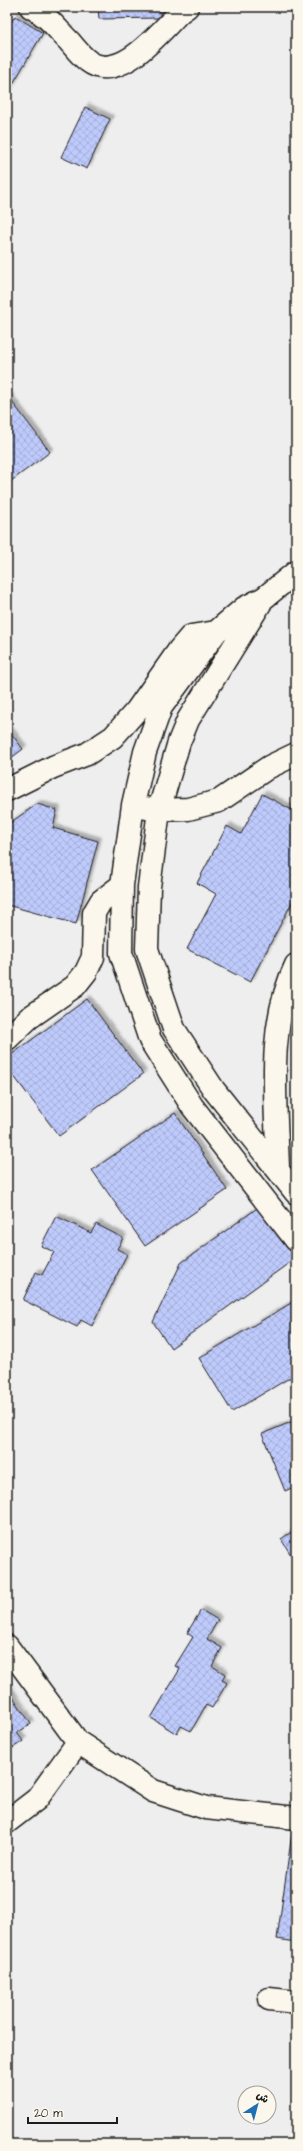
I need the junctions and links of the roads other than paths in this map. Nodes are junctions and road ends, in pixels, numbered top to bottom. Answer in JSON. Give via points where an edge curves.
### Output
{"nodes":[{"id":1,"x":31,"y":7,"type":"edge"},
{"id":2,"x":187,"y":7,"type":"edge"},
{"id":3,"x":296,"y":572,"type":"edge"},
{"id":4,"x":264,"y":598,"type":"junction"},
{"id":5,"x":216,"y":632,"type":"junction"},
{"id":6,"x":296,"y":754,"type":"edge"},
{"id":7,"x":7,"y":790,"type":"edge"},
{"id":8,"x":133,"y":805,"type":"junction"},
{"id":9,"x":159,"y":810,"type":"junction"},
{"id":10,"x":122,"y":884,"type":"junction"},
{"id":11,"x":296,"y":965,"type":"edge"},
{"id":12,"x":7,"y":1039,"type":"edge"},
{"id":13,"x":278,"y":1168,"type":"junction"},
{"id":14,"x":296,"y":1193,"type":"edge"},
{"id":15,"x":296,"y":1240,"type":"edge"},
{"id":16,"x":7,"y":1646,"type":"edge"},
{"id":17,"x":78,"y":1742,"type":"junction"},
{"id":18,"x":296,"y":1818,"type":"edge"},
{"id":19,"x":7,"y":1822,"type":"edge"},
{"id":20,"x":270,"y":1999,"type":"dead end"},
{"id":21,"x":296,"y":2002,"type":"edge"}],
"edges":[{"from":1,"to":2,"type":"street","via":[[45,15],[89,62],[104,67],[117,66],[131,60]]},
{"from":3,"to":4,"type":"street"},
{"from":4,"to":5,"type":"street","via":[[244,608]]},
{"from":4,"to":9,"type":"street","via":[[188,720]]},
{"from":5,"to":7,"type":"street","via":[[191,636],[137,710],[113,737],[87,754],[53,767]]},
{"from":5,"to":8,"type":"street","via":[[161,707],[147,745]]},
{"from":6,"to":9,"type":"street","via":[[269,767],[219,802]]},
{"from":8,"to":9,"type":"street"},
{"from":8,"to":10,"type":"street"},
{"from":9,"to":13,"type":"street","via":[[149,886],[147,949],[174,1029],[214,1090]]},
{"from":10,"to":12,"type":"street","via":[[101,901],[94,913],[93,957],[86,972],[75,986],[32,1016]]},
{"from":10,"to":15,"type":"street","via":[[121,953],[150,1040],[192,1106]]},
{"from":11,"to":13,"type":"street","via":[[281,1008],[277,1041]]},
{"from":13,"to":14,"type":"street"},
{"from":16,"to":17,"type":"street"},
{"from":17,"to":18,"type":"street","via":[[153,1791],[185,1803],[206,1808]]},
{"from":17,"to":19,"type":"street","via":[[37,1799]]},
{"from":20,"to":21,"type":"street"}]}
